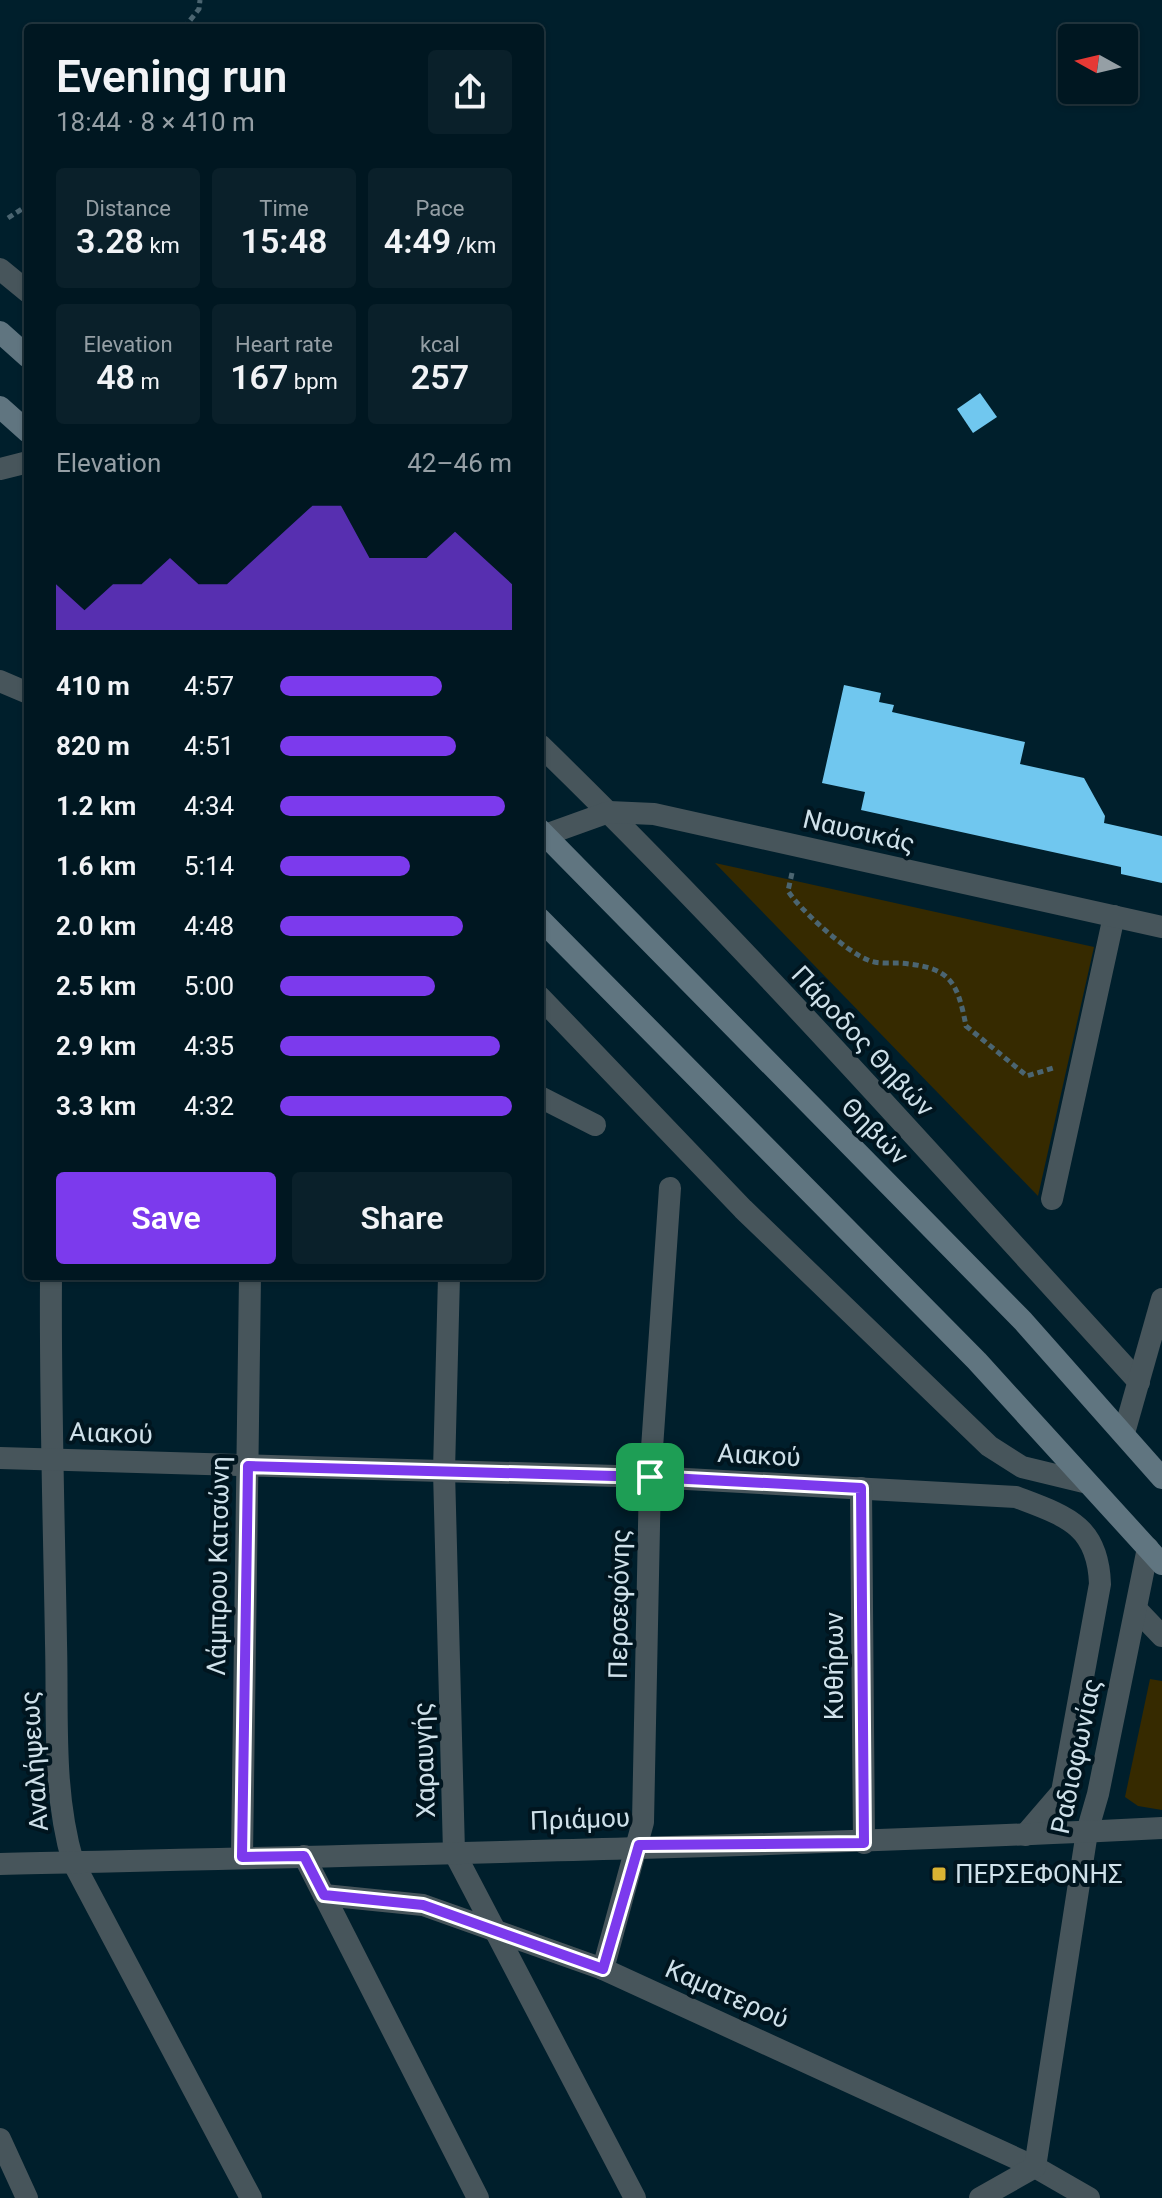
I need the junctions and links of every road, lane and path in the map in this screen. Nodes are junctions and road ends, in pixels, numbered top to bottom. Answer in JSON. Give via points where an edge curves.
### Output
{"nodes":[{"id":1,"x":200,"y":0,"type":"edge"},
{"id":2,"x":187,"y":24,"type":"edge"},
{"id":3,"x":24,"y":208,"type":"edge"},
{"id":4,"x":8,"y":218,"type":"dead end"},
{"id":5,"x":0,"y":269,"type":"edge"},
{"id":6,"x":24,"y":289,"type":"edge"},
{"id":7,"x":0,"y":332,"type":"edge"},
{"id":8,"x":24,"y":353,"type":"edge"},
{"id":9,"x":0,"y":407,"type":"edge"},
{"id":10,"x":24,"y":428,"type":"edge"},
{"id":11,"x":24,"y":463,"type":"edge"},
{"id":12,"x":0,"y":469,"type":"edge"},
{"id":13,"x":0,"y":681,"type":"edge"},
{"id":14,"x":24,"y":691,"type":"edge"},
{"id":15,"x":0,"y":697,"type":"edge"},
{"id":16,"x":24,"y":700,"type":"edge"},
{"id":17,"x":544,"y":749,"type":"edge"},
{"id":18,"x":609,"y":812,"type":"junction"},
{"id":19,"x":544,"y":833,"type":"edge"},
{"id":20,"x":544,"y":834,"type":"edge"},
{"id":21,"x":792,"y":873,"type":"dead end"},
{"id":22,"x":1114,"y":916,"type":"junction"},
{"id":23,"x":544,"y":923,"type":"edge"},
{"id":24,"x":1162,"y":927,"type":"edge"},
{"id":25,"x":544,"y":1001,"type":"edge"},
{"id":26,"x":1084,"y":1051,"type":"junction"},
{"id":27,"x":544,"y":1099,"type":"edge"},
{"id":28,"x":595,"y":1125,"type":"dead end"},
{"id":29,"x":670,"y":1188,"type":"dead end"},
{"id":30,"x":1052,"y":1199,"type":"dead end"},
{"id":31,"x":51,"y":1280,"type":"edge"},
{"id":32,"x":250,"y":1280,"type":"edge"},
{"id":33,"x":449,"y":1280,"type":"edge"},
{"id":34,"x":1162,"y":1299,"type":"edge"},
{"id":35,"x":1139,"y":1382,"type":"junction"},
{"id":36,"x":1124,"y":1433,"type":"junction"},
{"id":37,"x":0,"y":1458,"type":"edge"},
{"id":38,"x":50,"y":1459,"type":"junction"},
{"id":39,"x":248,"y":1466,"type":"junction"},
{"id":40,"x":444,"y":1471,"type":"junction"},
{"id":41,"x":650,"y":1477,"type":"junction"},
{"id":42,"x":1162,"y":1478,"type":"edge"},
{"id":43,"x":1084,"y":1482,"type":"junction"},
{"id":44,"x":861,"y":1488,"type":"junction"},
{"id":45,"x":1155,"y":1556,"type":"edge"},
{"id":46,"x":1136,"y":1609,"type":"junction"},
{"id":47,"x":1162,"y":1636,"type":"edge"},
{"id":48,"x":1162,"y":1828,"type":"edge"},
{"id":49,"x":1087,"y":1832,"type":"junction"},
{"id":50,"x":1025,"y":1835,"type":"junction"},
{"id":51,"x":864,"y":1843,"type":"junction"},
{"id":52,"x":639,"y":1845,"type":"junction"},
{"id":53,"x":454,"y":1852,"type":"junction"},
{"id":54,"x":304,"y":1856,"type":"junction"},
{"id":55,"x":242,"y":1857,"type":"junction"},
{"id":56,"x":73,"y":1862,"type":"junction"},
{"id":57,"x":0,"y":1864,"type":"edge"},
{"id":58,"x":324,"y":1895,"type":"junction"},
{"id":59,"x":499,"y":1933,"type":"junction"},
{"id":60,"x":603,"y":1969,"type":"junction"},
{"id":61,"x":0,"y":2139,"type":"edge"},
{"id":62,"x":1035,"y":2167,"type":"junction"},
{"id":63,"x":27,"y":2198,"type":"edge"},
{"id":64,"x":251,"y":2198,"type":"edge"},
{"id":65,"x":478,"y":2198,"type":"edge"},
{"id":66,"x":635,"y":2198,"type":"edge"},
{"id":67,"x":980,"y":2198,"type":"edge"},
{"id":68,"x":1089,"y":2198,"type":"edge"}],
"edges":[{"from":1,"to":2,"type":"path"},
{"from":3,"to":4,"type":"path"},
{"from":5,"to":6,"type":"street"},
{"from":7,"to":8,"type":"main road"},
{"from":9,"to":10,"type":"main road"},
{"from":11,"to":12,"type":"street"},
{"from":13,"to":14,"type":"street"},
{"from":15,"to":16,"type":"street"},
{"from":17,"to":18,"type":"street","name":"Πάροδος Θηβών"},
{"from":18,"to":19,"type":"street","name":"Ναυσικάς"},
{"from":18,"to":22,"type":"street","name":"Ναυσικάς","via":[[654,814]]},
{"from":18,"to":35,"type":"street","name":"Πάροδος Θηβών"},
{"from":20,"to":36,"type":"main road","name":"Θηβών","via":[[1023,1321]]},
{"from":21,"to":26,"type":"path","via":[[788,891],[798,908],[867,960],[924,965],[948,975],[960,993],[966,1026],[1027,1076]]},
{"from":22,"to":24,"type":"street","name":"Ναυσικάς"},
{"from":22,"to":26,"type":"street"},
{"from":23,"to":43,"type":"main road","via":[[977,1361]]},
{"from":25,"to":43,"type":"street","via":[[743,1209],[989,1446],[1022,1467]]},
{"from":26,"to":30,"type":"street"},
{"from":27,"to":28,"type":"street"},
{"from":29,"to":41,"type":"street","name":"Περσεφόνης"},
{"from":31,"to":38,"type":"street","name":"Αναλήψεως"},
{"from":32,"to":39,"type":"street","name":"Λάμπρου Κατσώνη"},
{"from":33,"to":40,"type":"street","name":"Χαραυγής"},
{"from":34,"to":35,"type":"street"},
{"from":35,"to":36,"type":"street"},
{"from":36,"to":42,"type":"main road","name":"Θηβών"},
{"from":37,"to":38,"type":"street","name":"Αιακού"},
{"from":38,"to":39,"type":"street","name":"Αιακού"},
{"from":38,"to":56,"type":"street","name":"Αναλήψεως","via":[[57,1768]]},
{"from":39,"to":40,"type":"street","name":"Αιακού"},
{"from":39,"to":55,"type":"street","name":"Λάμπρου Κατσώνη"},
{"from":40,"to":41,"type":"street","name":"Αιακού"},
{"from":40,"to":53,"type":"street","name":"Χαραυγής"},
{"from":41,"to":44,"type":"street","name":"Αιακού"},
{"from":41,"to":52,"type":"street","name":"Περσεφόνης"},
{"from":43,"to":45,"type":"main road"},
{"from":44,"to":50,"type":"street","name":"Αιακού","via":[[1016,1497],[1085,1529],[1099,1555],[1100,1584],[1062,1792]]},
{"from":44,"to":51,"type":"street","name":"Κυθήρων"},
{"from":45,"to":46,"type":"street","name":"Ραδιοφωνίας"},
{"from":46,"to":47,"type":"street"},
{"from":46,"to":49,"type":"street","name":"Ραδιοφωνίας"},
{"from":48,"to":49,"type":"street","name":"Πριάμου"},
{"from":49,"to":50,"type":"street","name":"Πριάμου"},
{"from":49,"to":62,"type":"street","name":"Ραδιοφωνίας"},
{"from":50,"to":51,"type":"street","name":"Πριάμου"},
{"from":51,"to":52,"type":"street","name":"Πριάμου"},
{"from":52,"to":53,"type":"street","name":"Πριάμου"},
{"from":52,"to":60,"type":"street","name":"Περσεφόνης"},
{"from":53,"to":54,"type":"street","name":"Πριάμου"},
{"from":53,"to":59,"type":"street","name":"Χαραυγής"},
{"from":54,"to":55,"type":"street","name":"Πριάμου"},
{"from":54,"to":58,"type":"street"},
{"from":55,"to":56,"type":"street","name":"Πριάμου"},
{"from":56,"to":57,"type":"street","name":"Πριάμου"},
{"from":56,"to":64,"type":"street","name":"Αναλήψεως"},
{"from":58,"to":59,"type":"street","name":"Καματερού","via":[[423,1905]]},
{"from":58,"to":65,"type":"street"},
{"from":59,"to":60,"type":"street","name":"Καματερού"},
{"from":59,"to":66,"type":"street","name":"Χαραυγής"},
{"from":60,"to":62,"type":"street","name":"Καματερού"},
{"from":61,"to":63,"type":"street"},
{"from":62,"to":67,"type":"street"},
{"from":62,"to":68,"type":"street","name":"Καματερού"}]}
